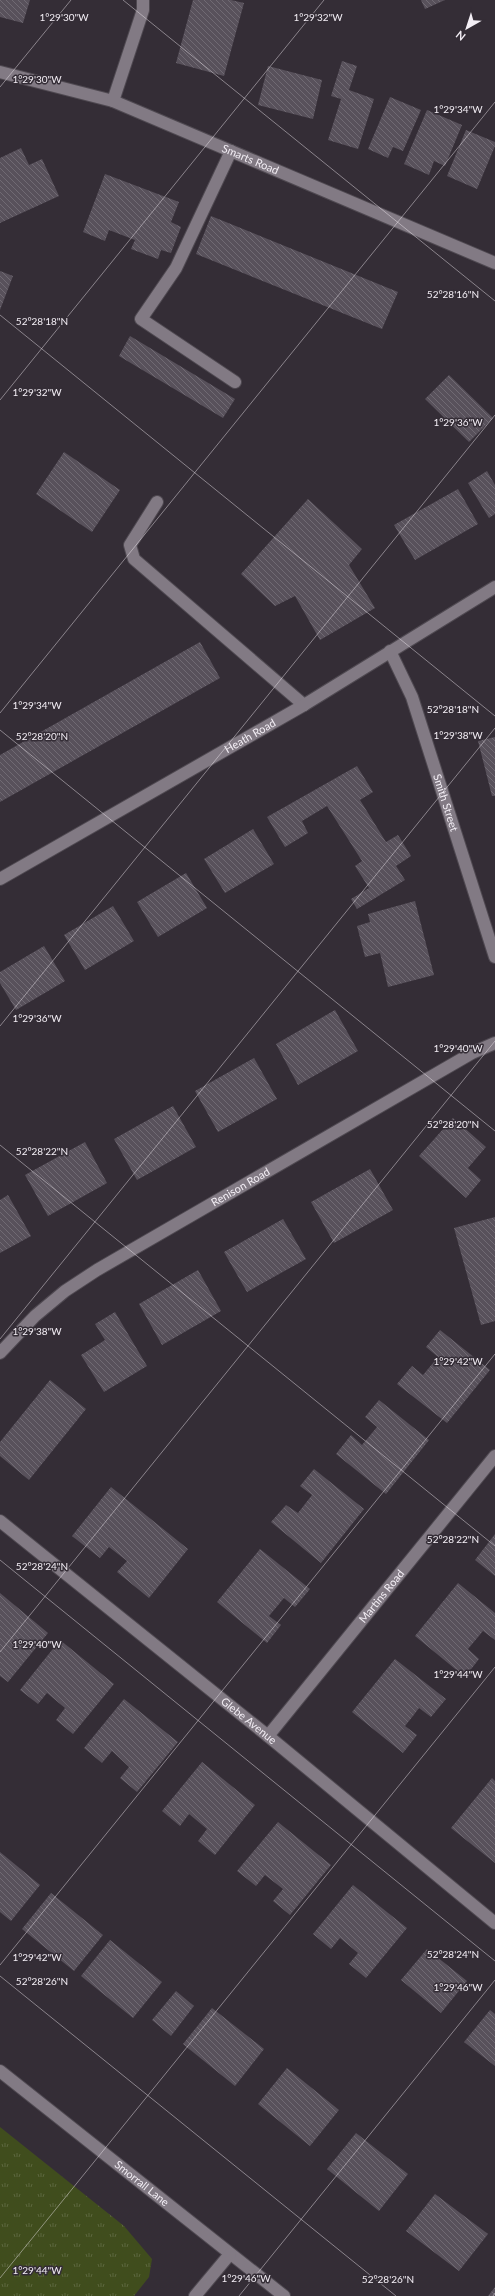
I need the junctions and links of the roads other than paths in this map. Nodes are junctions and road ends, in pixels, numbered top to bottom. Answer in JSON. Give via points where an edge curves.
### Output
{"nodes":[{"id":1,"x":143,"y":0,"type":"edge"},
{"id":2,"x":0,"y":72,"type":"edge"},
{"id":3,"x":113,"y":101,"type":"junction"},
{"id":4,"x":231,"y":151,"type":"junction"},
{"id":5,"x":495,"y":263,"type":"edge"},
{"id":6,"x":236,"y":382,"type":"dead end"},
{"id":7,"x":157,"y":502,"type":"dead end"},
{"id":8,"x":495,"y":587,"type":"edge"},
{"id":9,"x":390,"y":651,"type":"junction"},
{"id":10,"x":304,"y":705,"type":"junction"},
{"id":11,"x":0,"y":879,"type":"edge"},
{"id":12,"x":495,"y":957,"type":"edge"},
{"id":13,"x":495,"y":1043,"type":"edge"},
{"id":14,"x":0,"y":1353,"type":"edge"},
{"id":15,"x":495,"y":1456,"type":"edge"},
{"id":16,"x":0,"y":1521,"type":"edge"},
{"id":17,"x":268,"y":1736,"type":"junction"},
{"id":18,"x":495,"y":1923,"type":"edge"},
{"id":19,"x":0,"y":2071,"type":"edge"},
{"id":20,"x":230,"y":2254,"type":"junction"},
{"id":21,"x":195,"y":2296,"type":"edge"},
{"id":22,"x":284,"y":2296,"type":"edge"}],
"edges":[{"from":1,"to":3,"type":"street","via":[[143,10]]},
{"from":2,"to":3,"type":"street","name":"Smarts Road"},
{"from":3,"to":4,"type":"street","name":"Smarts Road"},
{"from":4,"to":5,"type":"street","name":"Smarts Road"},
{"from":4,"to":6,"type":"street","via":[[176,268],[141,319]]},
{"from":7,"to":10,"type":"street","via":[[130,545],[134,560]]},
{"from":8,"to":9,"type":"street","name":"Heath Road"},
{"from":9,"to":10,"type":"street","name":"Heath Road"},
{"from":9,"to":12,"type":"street","name":"Smith Street","via":[[412,696]]},
{"from":10,"to":11,"type":"street","name":"Heath Road"},
{"from":13,"to":14,"type":"street","name":"Renison Road","via":[[472,1053],[97,1270],[35,1316]]},
{"from":15,"to":17,"type":"street","name":"Martins Road"},
{"from":16,"to":17,"type":"street","name":"Glebe Avenue"},
{"from":17,"to":18,"type":"street","name":"Glebe Avenue"},
{"from":19,"to":20,"type":"street","name":"Smorrall Lane"},
{"from":20,"to":21,"type":"street"},
{"from":20,"to":22,"type":"street","name":"Smorrall Lane"}]}
